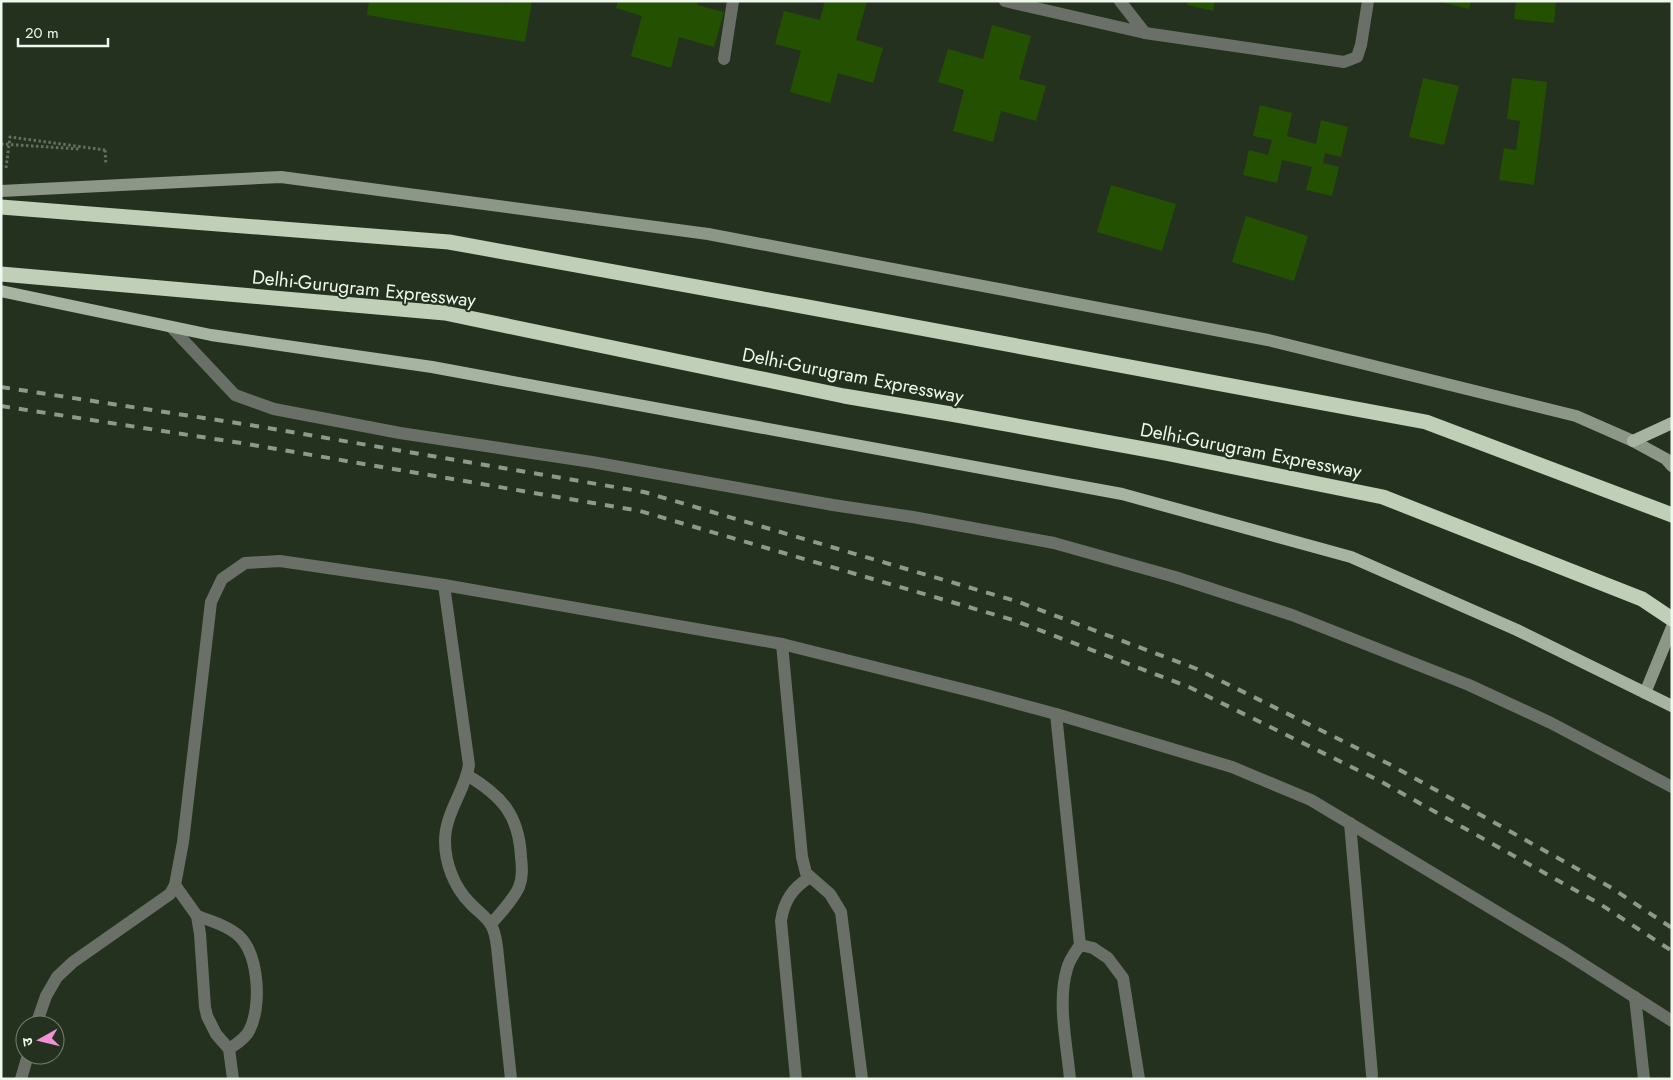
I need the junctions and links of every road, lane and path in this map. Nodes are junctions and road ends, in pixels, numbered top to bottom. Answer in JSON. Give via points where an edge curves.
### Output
{"nodes":[{"id":1,"x":733,"y":1,"type":"edge"},
{"id":2,"x":1005,"y":1,"type":"edge"},
{"id":3,"x":1120,"y":1,"type":"edge"},
{"id":4,"x":1368,"y":1,"type":"edge"},
{"id":5,"x":1027,"y":4,"type":"edge"},
{"id":6,"x":1145,"y":33,"type":"junction"},
{"id":7,"x":724,"y":59,"type":"dead end"},
{"id":8,"x":10,"y":137,"type":"dead end"},
{"id":9,"x":1,"y":144,"type":"edge"},
{"id":10,"x":1,"y":191,"type":"edge"},
{"id":11,"x":1,"y":207,"type":"edge"},
{"id":12,"x":1,"y":274,"type":"edge"},
{"id":13,"x":1,"y":291,"type":"edge"},
{"id":14,"x":171,"y":327,"type":"junction"},
{"id":15,"x":1672,"y":423,"type":"edge"},
{"id":16,"x":1633,"y":441,"type":"junction"},
{"id":17,"x":1672,"y":466,"type":"edge"},
{"id":18,"x":1672,"y":515,"type":"edge"},
{"id":19,"x":444,"y":585,"type":"junction"},
{"id":20,"x":1672,"y":619,"type":"edge"},
{"id":21,"x":1672,"y":627,"type":"edge"},
{"id":22,"x":782,"y":644,"type":"junction"},
{"id":23,"x":1646,"y":693,"type":"junction"},
{"id":24,"x":1672,"y":706,"type":"edge"},
{"id":25,"x":1056,"y":714,"type":"junction"},
{"id":26,"x":467,"y":775,"type":"junction"},
{"id":27,"x":1672,"y":787,"type":"edge"},
{"id":28,"x":1350,"y":823,"type":"junction"},
{"id":29,"x":810,"y":878,"type":"junction"},
{"id":30,"x":175,"y":885,"type":"junction"},
{"id":31,"x":197,"y":916,"type":"junction"},
{"id":32,"x":491,"y":924,"type":"junction"},
{"id":33,"x":1080,"y":944,"type":"junction"},
{"id":34,"x":1635,"y":997,"type":"junction"},
{"id":35,"x":39,"y":1015,"type":"edge"},
{"id":36,"x":1672,"y":1021,"type":"edge"},
{"id":37,"x":229,"y":1049,"type":"junction"},
{"id":38,"x":25,"y":1065,"type":"edge"},
{"id":39,"x":1374,"y":1078,"type":"edge"},
{"id":40,"x":21,"y":1079,"type":"edge"},
{"id":41,"x":233,"y":1079,"type":"edge"},
{"id":42,"x":511,"y":1079,"type":"edge"},
{"id":43,"x":796,"y":1079,"type":"edge"},
{"id":44,"x":862,"y":1079,"type":"edge"},
{"id":45,"x":1070,"y":1079,"type":"edge"},
{"id":46,"x":1139,"y":1079,"type":"edge"},
{"id":47,"x":1644,"y":1079,"type":"edge"}],
"edges":[{"from":1,"to":7,"type":"street"},
{"from":2,"to":5,"type":"street"},
{"from":3,"to":6,"type":"street"},
{"from":4,"to":6,"type":"street","via":[[1357,57],[1344,62]]},
{"from":5,"to":6,"type":"street"},
{"from":8,"to":9,"type":"path","via":[[105,150]]},
{"from":10,"to":16,"type":"main road","via":[[280,177],[708,234],[1268,340],[1576,416]]},
{"from":11,"to":18,"type":"highway","via":[[449,242],[972,337],[1426,422]]},
{"from":12,"to":20,"type":"highway","name":"Delhi-Gurugram Expressway","via":[[445,313],[844,396],[1384,497],[1642,599]]},
{"from":13,"to":14,"type":"main road"},
{"from":14,"to":23,"type":"main road","via":[[432,367],[1122,494],[1351,557],[1517,630]]},
{"from":14,"to":27,"type":"street","via":[[235,395],[274,409],[400,433],[913,516],[1054,543],[1175,577],[1292,615],[1469,685],[1551,723]]},
{"from":15,"to":16,"type":"main road"},
{"from":16,"to":17,"type":"main road","via":[[1666,458]]},
{"from":19,"to":22,"type":"street"},
{"from":19,"to":26,"type":"street","via":[[468,751]]},
{"from":19,"to":30,"type":"street","via":[[280,561],[245,563],[222,579],[211,602],[183,842]]},
{"from":21,"to":23,"type":"main road"},
{"from":22,"to":25,"type":"street"},
{"from":22,"to":29,"type":"street","via":[[802,857]]},
{"from":23,"to":24,"type":"main road"},
{"from":25,"to":28,"type":"street","via":[[1232,767],[1311,800]]},
{"from":25,"to":33,"type":"street"},
{"from":26,"to":32,"type":"street","via":[[447,822],[446,855],[459,890]]},
{"from":26,"to":32,"type":"street","via":[[489,789],[509,812],[521,849],[519,887]]},
{"from":28,"to":34,"type":"street"},
{"from":28,"to":39,"type":"street"},
{"from":29,"to":43,"type":"street","via":[[789,896],[782,909],[781,920]]},
{"from":29,"to":44,"type":"street","via":[[830,894],[840,912]]},
{"from":30,"to":31,"type":"street"},
{"from":30,"to":35,"type":"street","via":[[170,894],[72,962],[46,996]]},
{"from":31,"to":37,"type":"street","via":[[207,1016]]},
{"from":31,"to":37,"type":"street","via":[[237,934],[253,962],[257,985],[253,1023],[248,1034]]},
{"from":32,"to":42,"type":"street","via":[[497,947]]},
{"from":33,"to":45,"type":"street","via":[[1067,968],[1062,995]]},
{"from":33,"to":46,"type":"street","via":[[1108,958],[1123,978]]},
{"from":34,"to":36,"type":"street"},
{"from":34,"to":47,"type":"street"},
{"from":37,"to":41,"type":"street"},
{"from":38,"to":40,"type":"street"}]}
